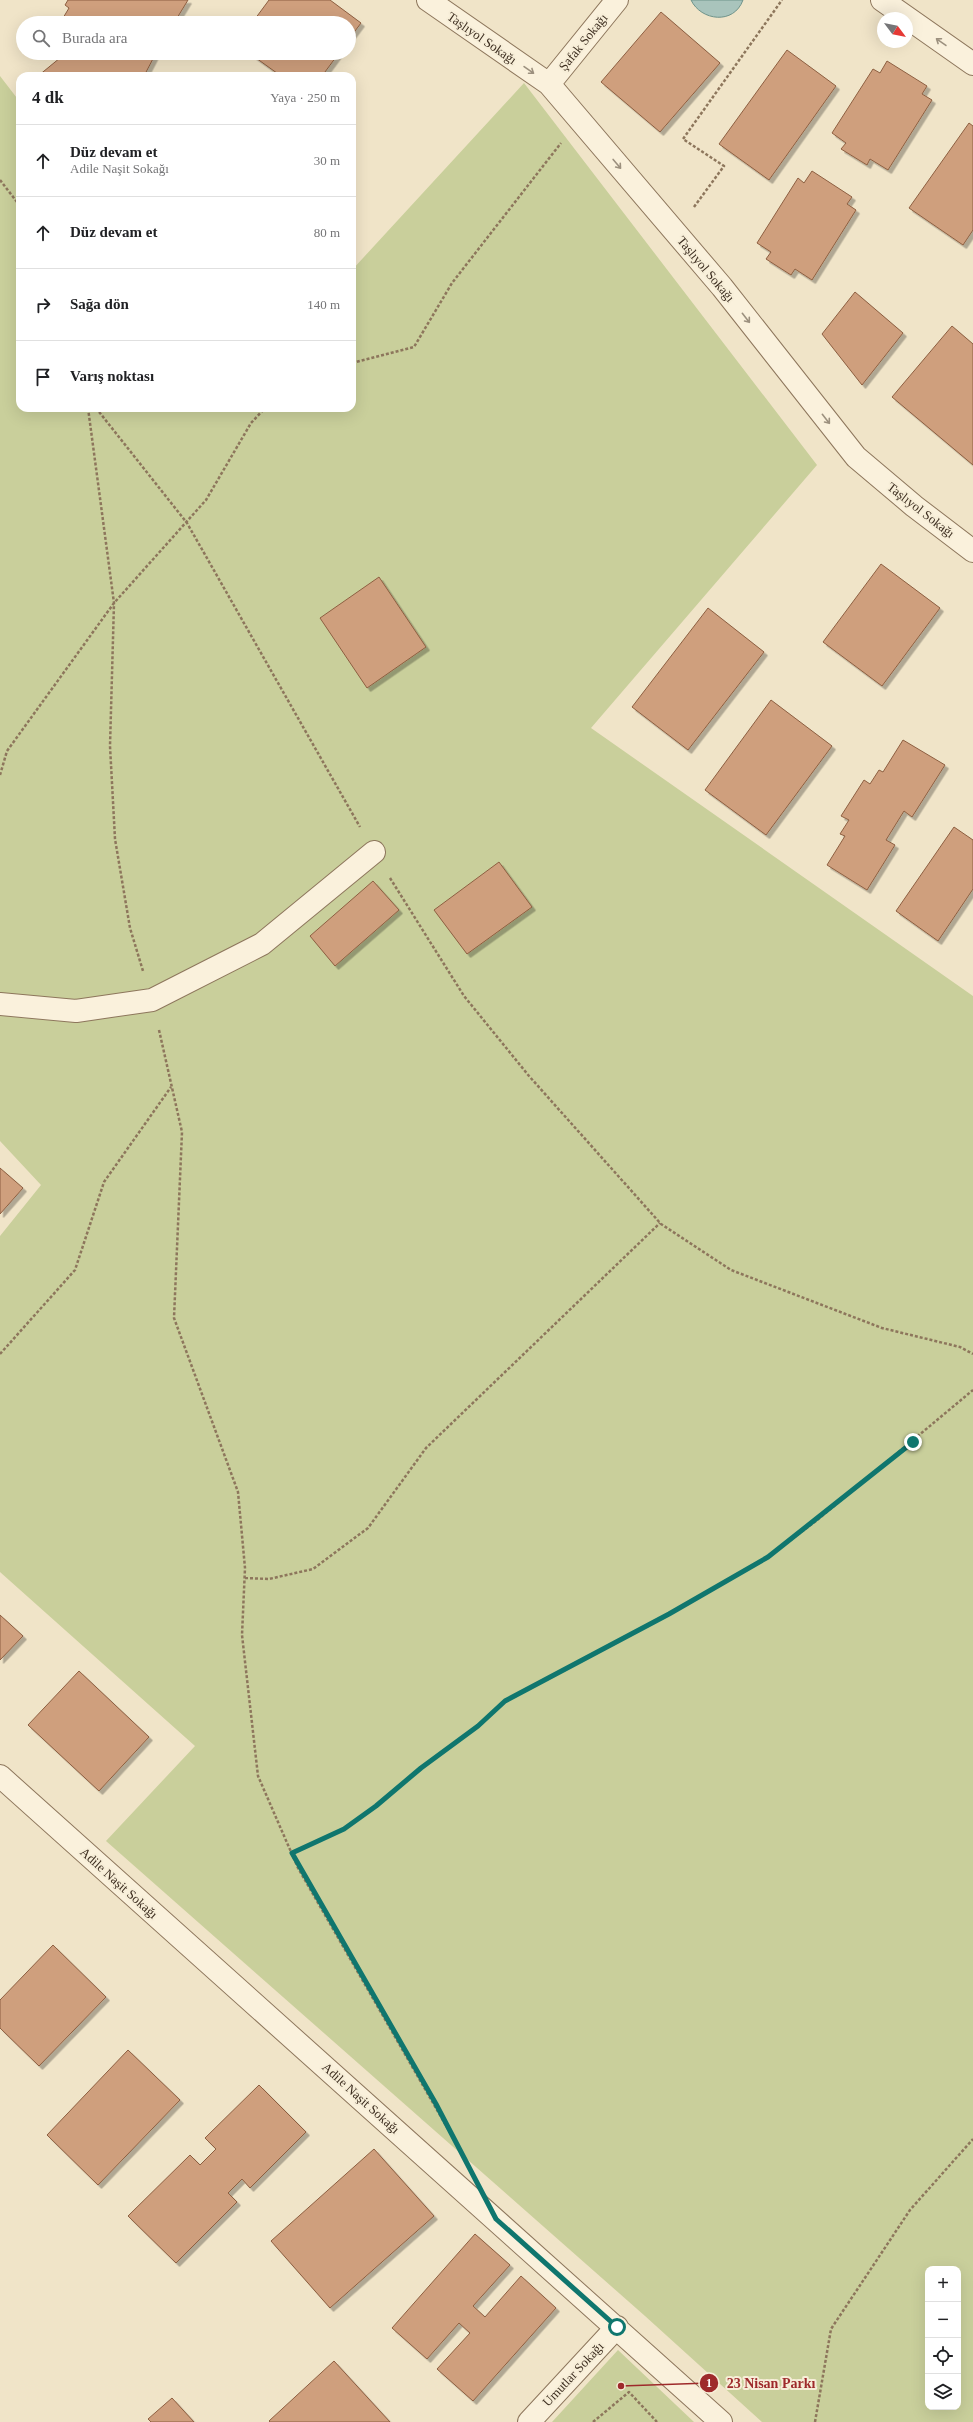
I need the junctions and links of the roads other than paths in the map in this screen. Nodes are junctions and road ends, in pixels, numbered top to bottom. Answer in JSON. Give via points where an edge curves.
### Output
{"nodes":[{"id":1,"x":428,"y":0,"type":"edge"},
{"id":2,"x":617,"y":0,"type":"edge"},
{"id":3,"x":882,"y":0,"type":"edge"},
{"id":4,"x":973,"y":64,"type":"edge"},
{"id":5,"x":549,"y":84,"type":"junction"},
{"id":6,"x":973,"y":551,"type":"edge"},
{"id":7,"x":374,"y":852,"type":"road end"},
{"id":8,"x":0,"y":1004,"type":"edge"},
{"id":9,"x":0,"y":1776,"type":"edge"},
{"id":10,"x":617,"y":2327,"type":"junction"},
{"id":11,"x":529,"y":2422,"type":"edge"},
{"id":12,"x":721,"y":2422,"type":"edge"}],
"edges":[{"from":1,"to":5,"type":"street","name":"Taşlıyol Sokağı","one_way":true},
{"from":2,"to":5,"type":"street","name":"Şafak Sokağı"},
{"from":4,"to":3,"type":"street","one_way":true},
{"from":5,"to":6,"type":"street","name":"Taşlıyol Sokağı","one_way":true,"via":[[722,287],[856,457]]},
{"from":7,"to":8,"type":"street","via":[[262,944],[152,1000],[76,1011]]},
{"from":9,"to":10,"type":"street","name":"Adile Naşit Sokağı"},
{"from":10,"to":11,"type":"street","name":"Umutlar Sokağı"},
{"from":10,"to":12,"type":"street","name":"Adile Naşit Sokağı"}]}
